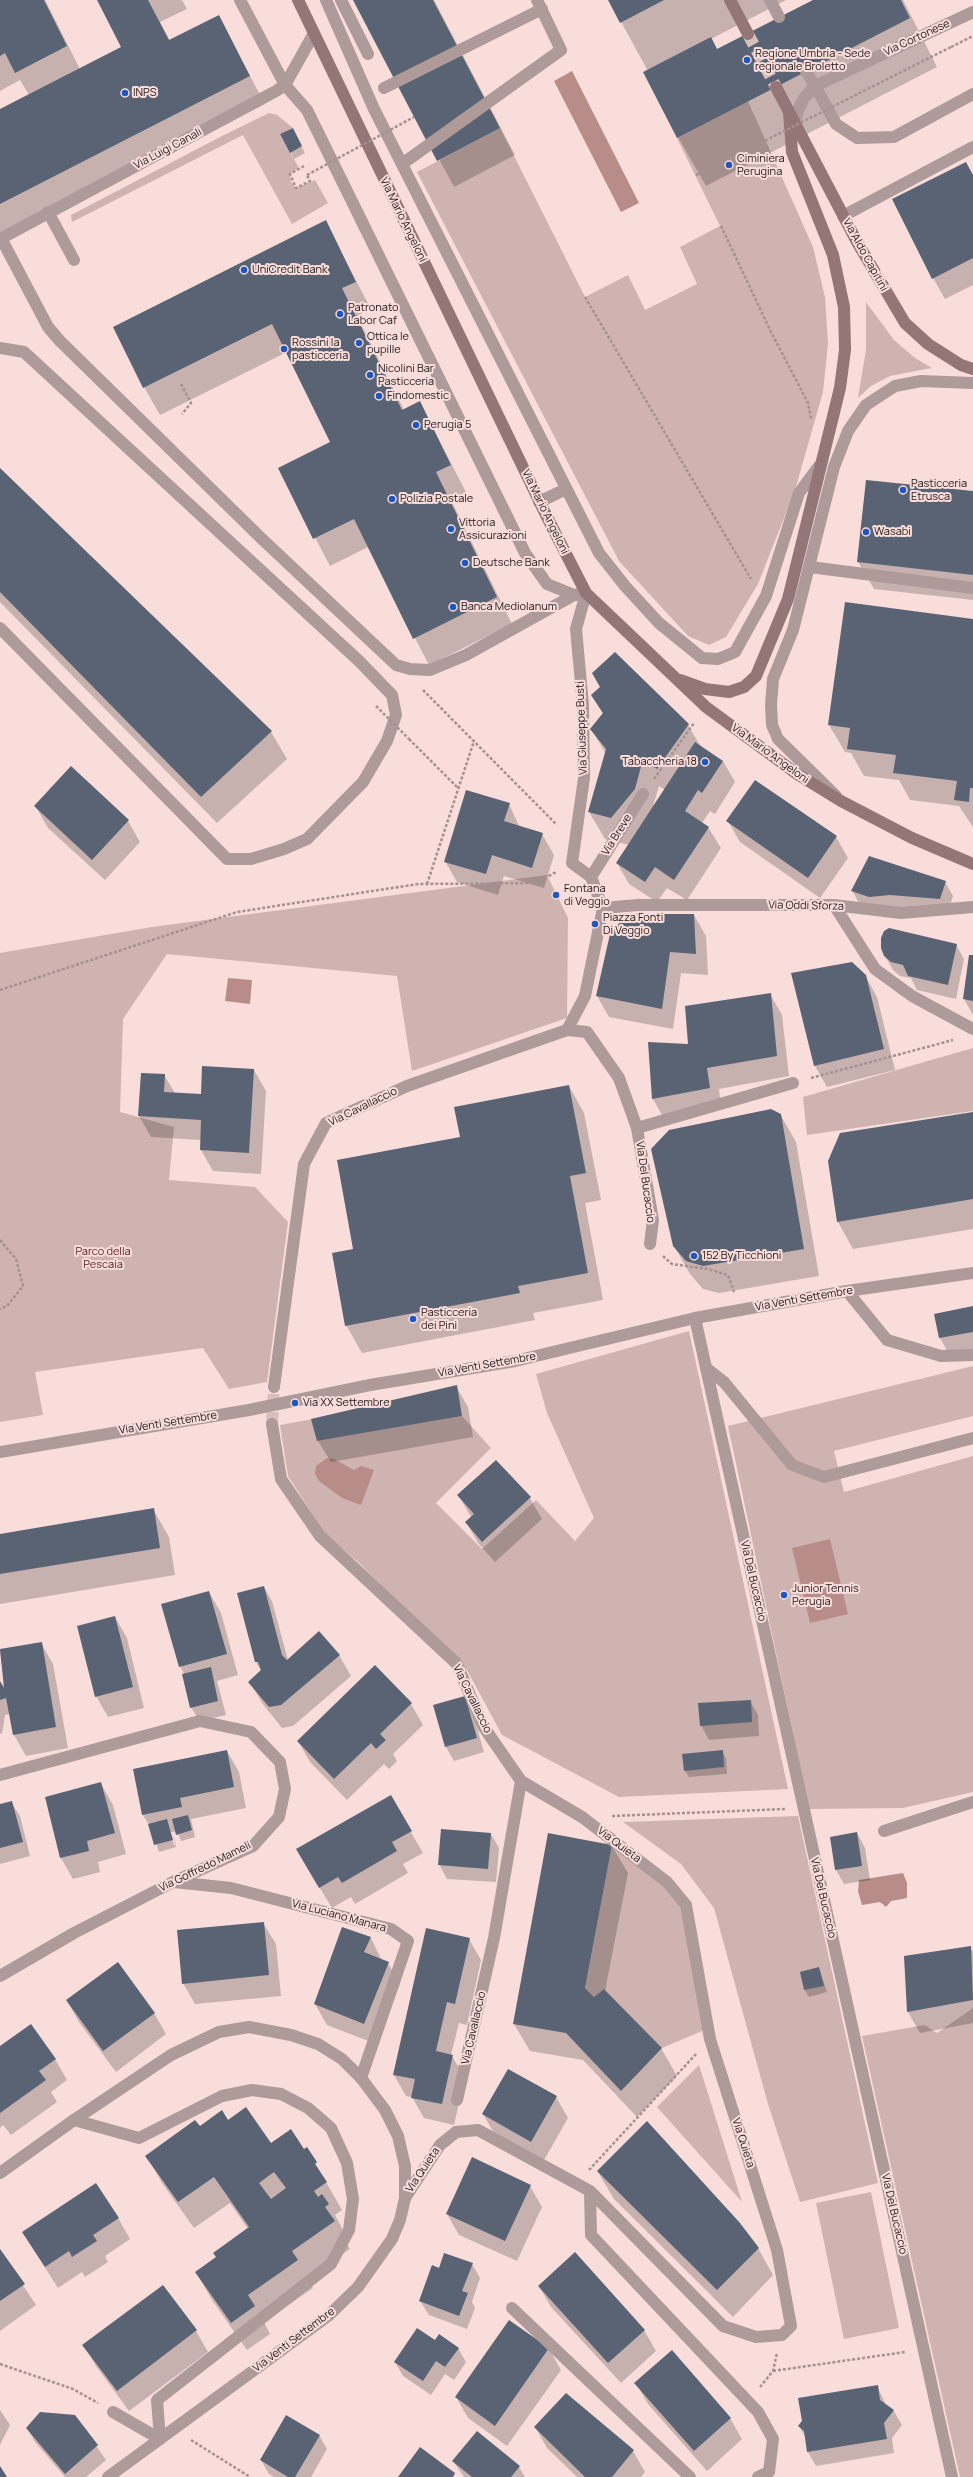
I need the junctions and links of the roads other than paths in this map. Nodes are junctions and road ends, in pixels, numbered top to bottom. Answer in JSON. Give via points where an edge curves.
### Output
{"nodes":[{"id":1,"x":240,"y":0,"type":"edge"},
{"id":2,"x":298,"y":0,"type":"edge"},
{"id":3,"x":326,"y":0,"type":"edge"},
{"id":4,"x":341,"y":0,"type":"edge"},
{"id":5,"x":730,"y":0,"type":"edge"},
{"id":6,"x":770,"y":0,"type":"edge"},
{"id":7,"x":539,"y":5,"type":"edge"},
{"id":8,"x":973,"y":12,"type":"edge"},
{"id":9,"x":780,"y":17,"type":"dead end"},
{"id":10,"x":748,"y":34,"type":"tunnel mouth"},
{"id":11,"x":314,"y":35,"type":"junction"},
{"id":12,"x":368,"y":54,"type":"dead end"},
{"id":13,"x":806,"y":71,"type":"dead end"},
{"id":14,"x":285,"y":85,"type":"junction"},
{"id":15,"x":815,"y":86,"type":"junction"},
{"id":16,"x":776,"y":87,"type":"tunnel mouth"},
{"id":17,"x":384,"y":88,"type":"dead end"},
{"id":18,"x":973,"y":94,"type":"edge"},
{"id":19,"x":789,"y":112,"type":"junction"},
{"id":20,"x":795,"y":124,"type":"junction"},
{"id":21,"x":973,"y":147,"type":"edge"},
{"id":22,"x":402,"y":164,"type":"junction"},
{"id":23,"x":48,"y":212,"type":"junction"},
{"id":24,"x":843,"y":216,"type":"junction"},
{"id":25,"x":1,"y":238,"type":"edge"},
{"id":26,"x":74,"y":260,"type":"dead end"},
{"id":27,"x":0,"y":348,"type":"edge"},
{"id":28,"x":973,"y":369,"type":"edge"},
{"id":29,"x":973,"y":383,"type":"edge"},
{"id":30,"x":819,"y":466,"type":"junction"},
{"id":31,"x":566,"y":489,"type":"junction"},
{"id":32,"x":539,"y":502,"type":"junction"},
{"id":33,"x":810,"y":567,"type":"junction"},
{"id":34,"x":973,"y":588,"type":"edge"},
{"id":35,"x":580,"y":594,"type":"junction"},
{"id":36,"x":0,"y":628,"type":"edge"},
{"id":37,"x":673,"y":678,"type":"junction"},
{"id":38,"x":643,"y":794,"type":"road end"},
{"id":39,"x":841,"y":802,"type":"junction"},
{"id":40,"x":973,"y":864,"type":"edge"},
{"id":41,"x":590,"y":877,"type":"junction"},
{"id":42,"x":834,"y":905,"type":"junction"},
{"id":43,"x":603,"y":908,"type":"junction"},
{"id":44,"x":973,"y":908,"type":"edge"},
{"id":45,"x":567,"y":1030,"type":"junction"},
{"id":46,"x":973,"y":1030,"type":"edge"},
{"id":47,"x":587,"y":1032,"type":"joint"},
{"id":48,"x":793,"y":1083,"type":"road end"},
{"id":49,"x":637,"y":1128,"type":"junction"},
{"id":50,"x":650,"y":1244,"type":"road end"},
{"id":51,"x":973,"y":1273,"type":"edge"},
{"id":52,"x":848,"y":1291,"type":"junction"},
{"id":53,"x":695,"y":1318,"type":"junction"},
{"id":54,"x":973,"y":1355,"type":"edge"},
{"id":55,"x":706,"y":1368,"type":"junction"},
{"id":56,"x":274,"y":1387,"type":"tunnel mouth"},
{"id":57,"x":272,"y":1424,"type":"tunnel mouth"},
{"id":58,"x":973,"y":1438,"type":"edge"},
{"id":59,"x":0,"y":1452,"type":"edge"},
{"id":60,"x":0,"y":1775,"type":"edge"},
{"id":61,"x":521,"y":1781,"type":"junction"},
{"id":62,"x":973,"y":1802,"type":"edge"},
{"id":63,"x":884,"y":1831,"type":"dead end"},
{"id":64,"x":173,"y":1882,"type":"junction"},
{"id":65,"x":0,"y":1976,"type":"edge"},
{"id":66,"x":361,"y":2078,"type":"junction"},
{"id":67,"x":458,"y":2100,"type":"dead end"},
{"id":68,"x":74,"y":2120,"type":"junction"},
{"id":69,"x":0,"y":2173,"type":"edge"},
{"id":70,"x":590,"y":2191,"type":"junction"},
{"id":71,"x":405,"y":2198,"type":"junction"},
{"id":72,"x":512,"y":2308,"type":"dead end"},
{"id":73,"x":113,"y":2412,"type":"road end"},
{"id":74,"x":160,"y":2439,"type":"junction"},
{"id":75,"x":773,"y":2474,"type":"edge"},
{"id":76,"x":108,"y":2477,"type":"edge"},
{"id":77,"x":690,"y":2477,"type":"edge"},
{"id":78,"x":758,"y":2477,"type":"edge"},
{"id":79,"x":952,"y":2477,"type":"edge"}],
"edges":[{"from":1,"to":14,"type":"street"},
{"from":2,"to":11,"type":"main road","name":"Via Mario Angeloni"},
{"from":3,"to":22,"type":"street","via":[[374,109]]},
{"from":4,"to":12,"type":"street"},
{"from":5,"to":10,"type":"main road"},
{"from":6,"to":9,"type":"street"},
{"from":7,"to":17,"type":"street"},
{"from":7,"to":22,"type":"street","via":[[561,50]]},
{"from":8,"to":15,"type":"street","name":"Via Cortonese"},
{"from":11,"to":14,"type":"street"},
{"from":11,"to":32,"type":"main road","name":"Via Mario Angeloni"},
{"from":13,"to":15,"type":"street"},
{"from":14,"to":23,"type":"street","name":"Via Luigi Canali"},
{"from":14,"to":35,"type":"street","via":[[307,110],[525,553],[547,584]]},
{"from":15,"to":18,"type":"street","via":[[836,124],[857,138],[894,137]]},
{"from":15,"to":20,"type":"street","name":"Via Cortonese","via":[[804,98]]},
{"from":16,"to":19,"type":"main road"},
{"from":19,"to":20,"type":"main road","name":"Via Aldo Capitini"},
{"from":19,"to":30,"type":"main road","via":[[792,152],[833,255],[844,307],[845,350],[840,388]]},
{"from":20,"to":24,"type":"main road","name":"Via Aldo Capitini"},
{"from":21,"to":24,"type":"street"},
{"from":22,"to":31,"type":"street"},
{"from":23,"to":25,"type":"street","name":"Via Luigi Canali"},
{"from":23,"to":26,"type":"street"},
{"from":24,"to":28,"type":"main road","name":"Via Aldo Capitini","via":[[905,323],[928,344]]},
{"from":25,"to":35,"type":"street","via":[[48,327],[60,341],[261,538],[396,665],[410,670],[430,670],[466,655]]},
{"from":27,"to":36,"type":"street","via":[[24,352],[359,661],[392,695],[396,715],[387,741],[362,782],[307,839],[250,859],[227,859]]},
{"from":29,"to":33,"type":"street","via":[[921,381],[896,386],[866,405],[848,431],[834,468]]},
{"from":30,"to":31,"type":"street","via":[[799,494],[766,596],[733,654],[718,659],[702,658],[659,623],[625,586],[599,553]]},
{"from":30,"to":37,"type":"main road","via":[[788,599],[756,676],[744,687],[729,692],[705,689]]},
{"from":31,"to":32,"type":"street"},
{"from":32,"to":35,"type":"main road","name":"Via Mario Angeloni"},
{"from":33,"to":34,"type":"street"},
{"from":33,"to":39,"type":"street","via":[[793,630],[774,679],[772,725],[778,739],[816,774]]},
{"from":35,"to":37,"type":"main road","name":"Via Mario Angeloni"},
{"from":35,"to":41,"type":"street","name":"Via Giuseppe Busti","via":[[576,629],[583,705],[584,778],[572,863]]},
{"from":37,"to":39,"type":"main road","name":"Via Mario Angeloni","via":[[706,707],[791,770]]},
{"from":38,"to":41,"type":"street","name":"Via Breve"},
{"from":39,"to":40,"type":"main road","name":"Via Mario Angeloni","via":[[912,838]]},
{"from":41,"to":43,"type":"street"},
{"from":42,"to":43,"type":"street","name":"Via Oddi Sforza","via":[[638,905]]},
{"from":42,"to":44,"type":"street","name":"Via Oddi Sforza","via":[[901,913]]},
{"from":42,"to":46,"type":"street","via":[[875,969],[912,996]]},
{"from":43,"to":45,"type":"street","via":[[585,996]]},
{"from":45,"to":47,"type":"street","name":"Via Cavallaccio"},
{"from":45,"to":56,"type":"street","name":"Via Cavallaccio","via":[[407,1086],[326,1123],[304,1164]]},
{"from":47,"to":49,"type":"street","name":"Via Del Bucaccio","via":[[619,1078]]},
{"from":48,"to":49,"type":"street"},
{"from":49,"to":50,"type":"street","name":"Via Del Bucaccio","via":[[653,1220]]},
{"from":51,"to":52,"type":"street","name":"Via Venti Settembre"},
{"from":52,"to":53,"type":"street","name":"Via Venti Settembre"},
{"from":52,"to":54,"type":"street","via":[[887,1340],[940,1356]]},
{"from":53,"to":55,"type":"street","name":"Via Del Bucaccio"},
{"from":53,"to":59,"type":"street","name":"Via Venti Settembre","via":[[516,1361]]},
{"from":55,"to":58,"type":"street","via":[[724,1382],[792,1465],[824,1476]]},
{"from":55,"to":79,"type":"street","name":"Via Del Bucaccio"},
{"from":57,"to":61,"type":"street","name":"Via Cavallaccio","via":[[281,1479],[320,1536],[458,1664],[484,1726]]},
{"from":60,"to":64,"type":"street","name":"Via Goffredo Mameli","via":[[200,1721],[251,1732],[280,1762],[285,1789],[278,1817],[253,1846]]},
{"from":61,"to":67,"type":"street","name":"Via Cavallaccio","via":[[494,1938]]},
{"from":61,"to":70,"type":"street","name":"Via Quieta","via":[[582,1817],[667,1882],[686,1905],[710,2039],[777,2250],[791,2326],[782,2335],[756,2337],[723,2326]]},
{"from":62,"to":63,"type":"street"},
{"from":64,"to":65,"type":"street","name":"Via Goffredo Mameli","via":[[74,1933]]},
{"from":64,"to":66,"type":"street","name":"Via Luciano Manara","via":[[231,1888],[391,1929],[408,1941]]},
{"from":66,"to":68,"type":"street","name":"Via Venti Settembre","via":[[342,2059],[318,2044],[291,2035],[249,2027],[219,2032],[171,2055]]},
{"from":66,"to":71,"type":"street","name":"Via Venti Settembre","via":[[385,2110],[398,2136],[405,2166]]},
{"from":68,"to":69,"type":"street","name":"Via Venti Settembre"},
{"from":68,"to":74,"type":"street","via":[[139,2138],[222,2096],[252,2090],[280,2094],[308,2108],[331,2128],[347,2163],[353,2198],[349,2230],[331,2264],[157,2400]]},
{"from":70,"to":71,"type":"street","name":"Via Quieta","via":[[478,2130],[456,2132],[440,2145]]},
{"from":70,"to":75,"type":"street","via":[[591,2235],[758,2412],[773,2439]]},
{"from":71,"to":74,"type":"street","name":"Via Venti Settembre","via":[[392,2240],[358,2287],[328,2316]]},
{"from":72,"to":77,"type":"street"},
{"from":73,"to":74,"type":"street"},
{"from":74,"to":76,"type":"street","name":"Via Venti Settembre"},
{"from":75,"to":78,"type":"street"}]}
